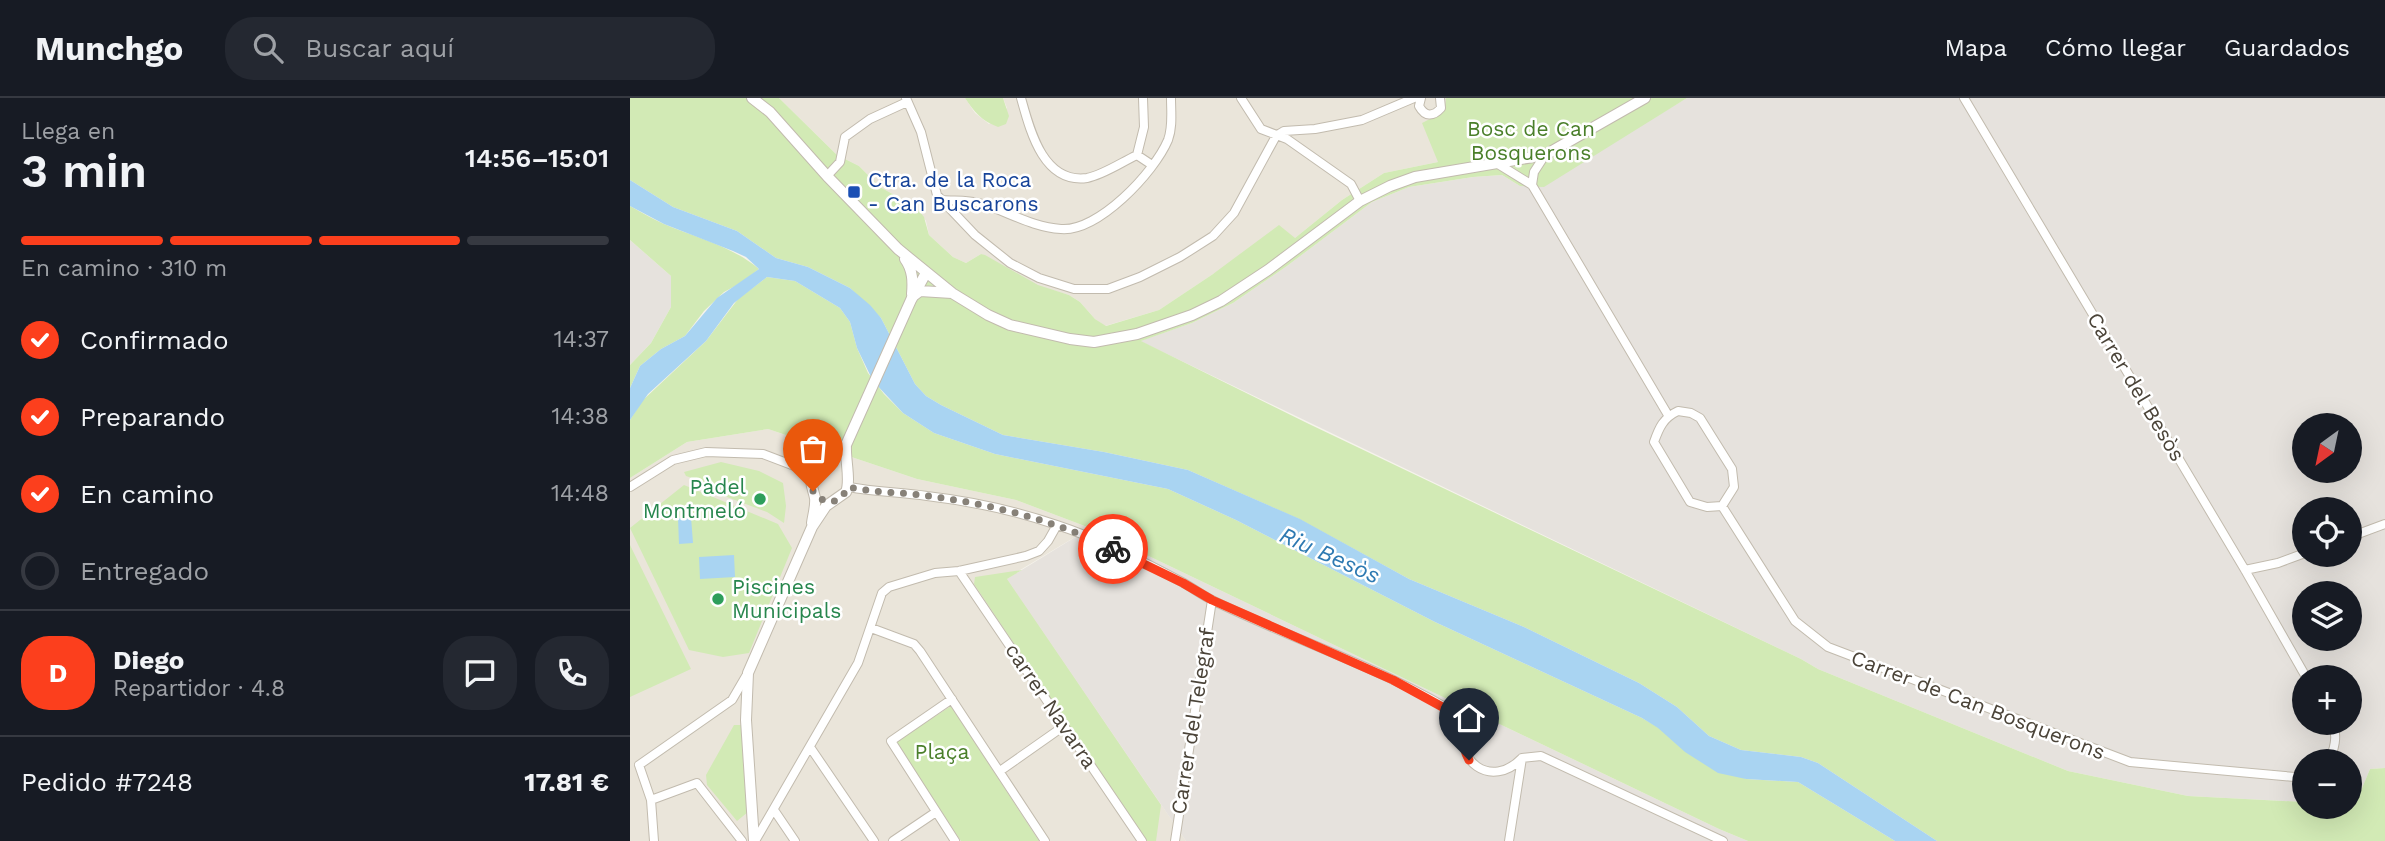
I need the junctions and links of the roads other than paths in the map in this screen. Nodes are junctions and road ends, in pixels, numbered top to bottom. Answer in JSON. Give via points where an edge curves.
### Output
{"nodes":[{"id":1,"x":752,"y":98,"type":"edge"},
{"id":2,"x":1021,"y":98,"type":"edge"},
{"id":3,"x":1143,"y":98,"type":"edge"},
{"id":4,"x":1171,"y":98,"type":"edge"},
{"id":5,"x":1241,"y":98,"type":"edge"},
{"id":6,"x":1414,"y":98,"type":"edge"},
{"id":7,"x":1421,"y":98,"type":"edge"},
{"id":8,"x":1440,"y":98,"type":"edge"},
{"id":9,"x":1645,"y":98,"type":"edge"},
{"id":10,"x":1964,"y":98,"type":"edge"},
{"id":11,"x":907,"y":100,"type":"edge"},
{"id":12,"x":1276,"y":136,"type":"junction"},
{"id":13,"x":1137,"y":155,"type":"junction"},
{"id":14,"x":1545,"y":155,"type":"junction"},
{"id":15,"x":1498,"y":164,"type":"junction"},
{"id":16,"x":1152,"y":165,"type":"junction"},
{"id":17,"x":827,"y":176,"type":"junction"},
{"id":18,"x":1532,"y":186,"type":"junction"},
{"id":19,"x":942,"y":200,"type":"junction"},
{"id":20,"x":1360,"y":201,"type":"junction"},
{"id":21,"x":898,"y":249,"type":"junction"},
{"id":22,"x":926,"y":273,"type":"junction"},
{"id":23,"x":952,"y":293,"type":"junction"},
{"id":24,"x":910,"y":301,"type":"junction"},
{"id":25,"x":1668,"y":415,"type":"junction"},
{"id":26,"x":846,"y":445,"type":"junction"},
{"id":27,"x":823,"y":464,"type":"junction"},
{"id":28,"x":846,"y":472,"type":"junction"},
{"id":29,"x":813,"y":473,"type":"junction"},
{"id":30,"x":630,"y":487,"type":"edge"},
{"id":31,"x":849,"y":487,"type":"junction"},
{"id":32,"x":814,"y":494,"type":"junction"},
{"id":33,"x":831,"y":501,"type":"junction"},
{"id":34,"x":1722,"y":506,"type":"junction"},
{"id":35,"x":2385,"y":524,"type":"edge"},
{"id":36,"x":1057,"y":525,"type":"junction"},
{"id":37,"x":812,"y":527,"type":"junction"},
{"id":38,"x":2362,"y":533,"type":"edge"},
{"id":39,"x":2292,"y":558,"type":"edge"},
{"id":40,"x":2245,"y":570,"type":"junction"},
{"id":41,"x":959,"y":571,"type":"junction"},
{"id":42,"x":1212,"y":600,"type":"junction"},
{"id":43,"x":871,"y":628,"type":"junction"},
{"id":44,"x":2299,"y":665,"type":"edge"},
{"id":45,"x":748,"y":673,"type":"junction"},
{"id":46,"x":952,"y":699,"type":"junction"},
{"id":47,"x":732,"y":700,"type":"junction"},
{"id":48,"x":745,"y":705,"type":"junction"},
{"id":49,"x":1064,"y":726,"type":"junction"},
{"id":50,"x":810,"y":747,"type":"junction"},
{"id":51,"x":1522,"y":758,"type":"junction"},
{"id":52,"x":634,"y":766,"type":"edge"},
{"id":53,"x":1000,"y":771,"type":"junction"},
{"id":54,"x":2292,"y":777,"type":"edge"},
{"id":55,"x":652,"y":800,"type":"junction"},
{"id":56,"x":774,"y":810,"type":"junction"},
{"id":57,"x":936,"y":812,"type":"junction"},
{"id":58,"x":654,"y":841,"type":"edge"},
{"id":59,"x":742,"y":841,"type":"edge"},
{"id":60,"x":755,"y":841,"type":"edge"},
{"id":61,"x":795,"y":841,"type":"edge"},
{"id":62,"x":874,"y":841,"type":"edge"},
{"id":63,"x":893,"y":841,"type":"edge"},
{"id":64,"x":956,"y":841,"type":"edge"},
{"id":65,"x":1045,"y":841,"type":"edge"},
{"id":66,"x":1142,"y":841,"type":"edge"},
{"id":67,"x":1175,"y":841,"type":"edge"},
{"id":68,"x":1509,"y":841,"type":"edge"},
{"id":69,"x":1723,"y":841,"type":"edge"}],
"edges":[{"from":1,"to":17,"type":"street","via":[[770,111]]},
{"from":2,"to":13,"type":"street","via":[[1042,155],[1070,179],[1090,178]]},
{"from":3,"to":13,"type":"street","via":[[1144,128]]},
{"from":4,"to":16,"type":"street","via":[[1168,140]]},
{"from":5,"to":12,"type":"street","via":[[1261,129]]},
{"from":6,"to":12,"type":"street","via":[[1362,120]]},
{"from":7,"to":8,"type":"street","via":[[1419,106],[1429,115],[1441,108]]},
{"from":9,"to":14,"type":"street"},
{"from":10,"to":40,"type":"street","name":"Carrer del Besòs"},
{"from":11,"to":17,"type":"street","via":[[845,136],[840,162]]},
{"from":11,"to":19,"type":"street"},
{"from":12,"to":19,"type":"street","via":[[1234,213],[1213,236],[1150,272],[1108,289],[1074,289],[1010,263]]},
{"from":12,"to":20,"type":"street","via":[[1350,184]]},
{"from":13,"to":16,"type":"street"},
{"from":14,"to":15,"type":"street"},
{"from":14,"to":18,"type":"street","via":[[1534,172]]},
{"from":15,"to":18,"type":"street"},
{"from":15,"to":20,"type":"street","via":[[1415,177]]},
{"from":16,"to":19,"type":"street","via":[[1134,189],[1111,208],[1063,230],[1035,225],[977,202]]},
{"from":17,"to":21,"type":"street"},
{"from":18,"to":25,"type":"street"},
{"from":20,"to":23,"type":"street","via":[[1228,297],[1119,339],[1070,340],[1010,325]]},
{"from":21,"to":22,"type":"street"},
{"from":21,"to":24,"type":"street","via":[[913,280]]},
{"from":22,"to":23,"type":"street"},
{"from":22,"to":24,"type":"street"},
{"from":23,"to":24,"type":"street","via":[[920,291]]},
{"from":24,"to":26,"type":"street"},
{"from":25,"to":34,"type":"street","via":[[1654,443],[1690,502]]},
{"from":25,"to":34,"type":"street","via":[[1691,412],[1700,418],[1732,469],[1734,487]]},
{"from":26,"to":27,"type":"street"},
{"from":26,"to":28,"type":"street"},
{"from":27,"to":28,"type":"street","via":[[835,464]]},
{"from":27,"to":29,"type":"street"},
{"from":28,"to":31,"type":"street"},
{"from":29,"to":30,"type":"street","via":[[763,454],[706,452],[673,460]]},
{"from":29,"to":32,"type":"street"},
{"from":31,"to":33,"type":"street"},
{"from":31,"to":36,"type":"street","via":[[927,495]]},
{"from":32,"to":33,"type":"street"},
{"from":32,"to":37,"type":"street"},
{"from":33,"to":37,"type":"street"},
{"from":34,"to":54,"type":"street","name":"Carrer de Can Bosquerons","via":[[1795,621],[1828,647],[2130,762]]},
{"from":35,"to":38,"type":"street"},
{"from":36,"to":41,"type":"street","via":[[1038,551]]},
{"from":36,"to":42,"type":"street"},
{"from":37,"to":45,"type":"street"},
{"from":39,"to":40,"type":"street"},
{"from":40,"to":44,"type":"street","name":"Carrer del Besòs"},
{"from":41,"to":43,"type":"street","via":[[889,587],[882,593]]},
{"from":41,"to":49,"type":"street","name":"carrer Navarra"},
{"from":42,"to":51,"type":"street","via":[[1386,677],[1468,721],[1462,741],[1476,766],[1504,771]]},
{"from":42,"to":67,"type":"street","name":"Carrer del Telegraf"},
{"from":43,"to":46,"type":"street","via":[[914,644]]},
{"from":43,"to":50,"type":"street","via":[[858,663]]},
{"from":45,"to":47,"type":"street"},
{"from":45,"to":48,"type":"street"},
{"from":46,"to":53,"type":"street"},
{"from":46,"to":57,"type":"street","via":[[891,741]]},
{"from":47,"to":48,"type":"street"},
{"from":47,"to":52,"type":"street"},
{"from":48,"to":60,"type":"street"},
{"from":49,"to":53,"type":"street"},
{"from":49,"to":66,"type":"street","name":"carrer Navarra"},
{"from":50,"to":56,"type":"street"},
{"from":50,"to":62,"type":"street"},
{"from":51,"to":68,"type":"street"},
{"from":51,"to":69,"type":"street","via":[[1541,756]]},
{"from":52,"to":55,"type":"street"},
{"from":53,"to":65,"type":"street"},
{"from":55,"to":58,"type":"street"},
{"from":55,"to":59,"type":"street","via":[[697,782]]},
{"from":56,"to":60,"type":"street"},
{"from":56,"to":61,"type":"street"},
{"from":57,"to":63,"type":"street"},
{"from":57,"to":64,"type":"street"}]}
